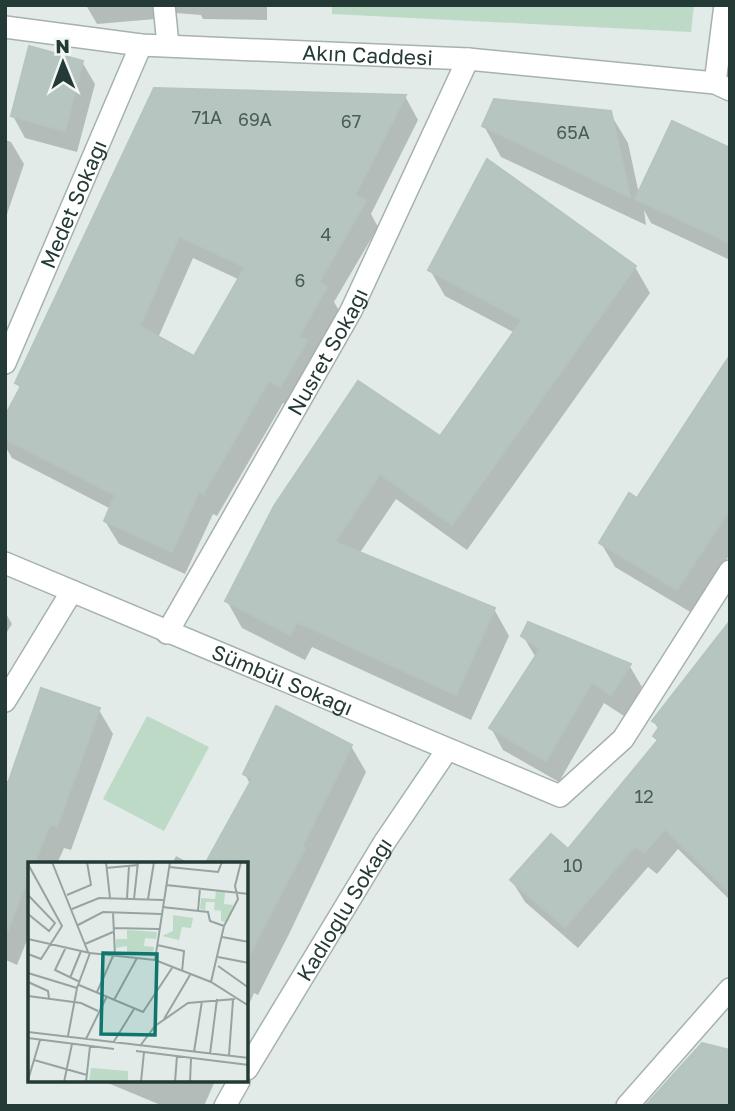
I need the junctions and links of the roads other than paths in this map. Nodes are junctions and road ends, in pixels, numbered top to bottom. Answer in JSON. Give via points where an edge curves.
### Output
{"nodes":[{"id":1,"x":164,"y":5,"type":"edge"},
{"id":2,"x":725,"y":5,"type":"edge"},
{"id":3,"x":5,"y":27,"type":"edge"},
{"id":4,"x":141,"y":45,"type":"junction"},
{"id":5,"x":168,"y":45,"type":"junction"},
{"id":6,"x":468,"y":60,"type":"junction"},
{"id":7,"x":722,"y":86,"type":"edge"},
{"id":8,"x":5,"y":363,"type":"edge"},
{"id":9,"x":5,"y":563,"type":"edge"},
{"id":10,"x":730,"y":571,"type":"edge"},
{"id":11,"x":72,"y":591,"type":"junction"},
{"id":12,"x":167,"y":633,"type":"junction"},
{"id":13,"x":5,"y":701,"type":"edge"},
{"id":14,"x":447,"y":750,"type":"junction"},
{"id":15,"x":730,"y":989,"type":"edge"},
{"id":16,"x":248,"y":1067,"type":"edge"},
{"id":17,"x":238,"y":1083,"type":"edge"},
{"id":18,"x":225,"y":1106,"type":"edge"},
{"id":19,"x":627,"y":1106,"type":"edge"}],
"edges":[{"from":1,"to":5,"type":"street"},
{"from":2,"to":7,"type":"street"},
{"from":3,"to":4,"type":"street","name":"Akın Caddesi"},
{"from":4,"to":5,"type":"street","name":"Akın Caddesi"},
{"from":4,"to":8,"type":"street","name":"Medet Sokağı"},
{"from":5,"to":6,"type":"street","name":"Akın Caddesi"},
{"from":6,"to":7,"type":"street","name":"Akın Caddesi"},
{"from":6,"to":12,"type":"street","name":"Nusret Sokağı","via":[[351,311]]},
{"from":9,"to":11,"type":"street","name":"Sümbül Sokağı"},
{"from":10,"to":14,"type":"street","name":"Sümbül Sokağı","via":[[623,739],[560,796]]},
{"from":11,"to":12,"type":"street","name":"Sümbül Sokağı"},
{"from":11,"to":13,"type":"street"},
{"from":12,"to":14,"type":"street","name":"Sümbül Sokağı"},
{"from":14,"to":16,"type":"street","name":"Kadıoğlu Sokağı","via":[[384,843]]},
{"from":15,"to":19,"type":"street"},
{"from":17,"to":18,"type":"street"}]}
